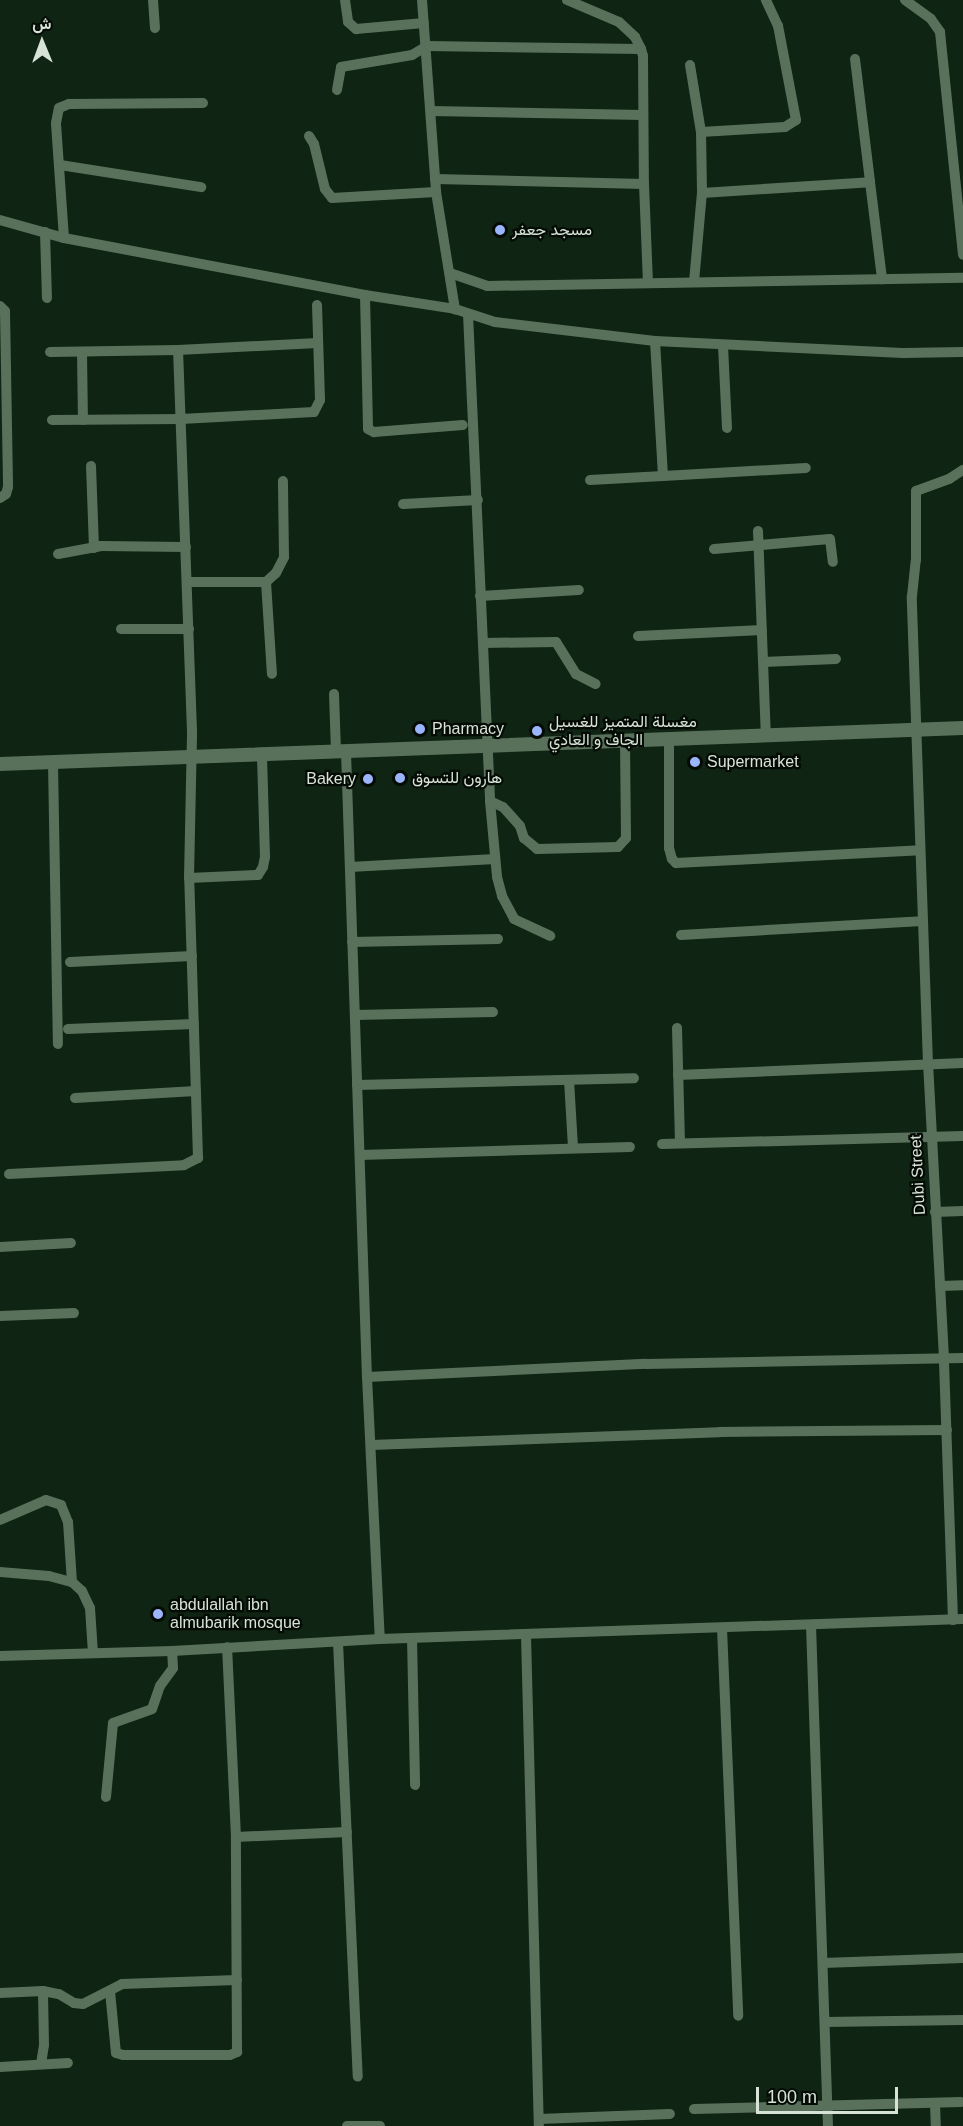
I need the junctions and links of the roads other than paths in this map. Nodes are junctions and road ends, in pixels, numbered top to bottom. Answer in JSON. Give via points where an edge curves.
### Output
{"nodes":[{"id":1,"x":153,"y":0,"type":"edge"},
{"id":2,"x":345,"y":0,"type":"edge"},
{"id":3,"x":422,"y":0,"type":"edge"},
{"id":4,"x":567,"y":0,"type":"edge"},
{"id":5,"x":766,"y":0,"type":"edge"},
{"id":6,"x":905,"y":0,"type":"edge"},
{"id":7,"x":918,"y":0,"type":"edge"},
{"id":8,"x":424,"y":22,"type":"junction"},
{"id":9,"x":155,"y":28,"type":"dead end"},
{"id":10,"x":940,"y":32,"type":"junction"},
{"id":11,"x":427,"y":46,"type":"junction"},
{"id":12,"x":641,"y":49,"type":"junction"},
{"id":13,"x":855,"y":59,"type":"dead end"},
{"id":14,"x":690,"y":65,"type":"dead end"},
{"id":15,"x":337,"y":90,"type":"dead end"},
{"id":16,"x":203,"y":103,"type":"dead end"},
{"id":17,"x":431,"y":111,"type":"junction"},
{"id":18,"x":643,"y":115,"type":"junction"},
{"id":19,"x":701,"y":132,"type":"junction"},
{"id":20,"x":309,"y":136,"type":"dead end"},
{"id":21,"x":60,"y":165,"type":"junction"},
{"id":22,"x":435,"y":179,"type":"junction"},
{"id":23,"x":870,"y":182,"type":"junction"},
{"id":24,"x":644,"y":184,"type":"junction"},
{"id":25,"x":201,"y":188,"type":"dead end"},
{"id":26,"x":436,"y":192,"type":"junction"},
{"id":27,"x":702,"y":193,"type":"junction"},
{"id":28,"x":0,"y":220,"type":"edge"},
{"id":29,"x":45,"y":232,"type":"junction"},
{"id":30,"x":64,"y":238,"type":"junction"},
{"id":31,"x":963,"y":255,"type":"edge"},
{"id":32,"x":450,"y":273,"type":"junction"},
{"id":33,"x":963,"y":278,"type":"edge"},
{"id":34,"x":882,"y":279,"type":"junction"},
{"id":35,"x":694,"y":282,"type":"junction"},
{"id":36,"x":648,"y":283,"type":"junction"},
{"id":37,"x":365,"y":295,"type":"junction"},
{"id":38,"x":46,"y":298,"type":"dead end"},
{"id":39,"x":317,"y":305,"type":"dead end"},
{"id":40,"x":0,"y":306,"type":"edge"},
{"id":41,"x":455,"y":309,"type":"junction"},
{"id":42,"x":468,"y":314,"type":"junction"},
{"id":43,"x":656,"y":341,"type":"junction"},
{"id":44,"x":318,"y":343,"type":"junction"},
{"id":45,"x":723,"y":345,"type":"junction"},
{"id":46,"x":178,"y":350,"type":"junction"},
{"id":47,"x":963,"y":351,"type":"edge"},
{"id":48,"x":50,"y":352,"type":"dead end"},
{"id":49,"x":82,"y":352,"type":"junction"},
{"id":50,"x":52,"y":420,"type":"dead end"},
{"id":51,"x":83,"y":420,"type":"junction"},
{"id":52,"x":181,"y":420,"type":"junction"},
{"id":53,"x":463,"y":425,"type":"dead end"},
{"id":54,"x":727,"y":428,"type":"dead end"},
{"id":55,"x":91,"y":466,"type":"dead end"},
{"id":56,"x":806,"y":468,"type":"dead end"},
{"id":57,"x":963,"y":470,"type":"edge"},
{"id":58,"x":663,"y":476,"type":"junction"},
{"id":59,"x":590,"y":480,"type":"dead end"},
{"id":60,"x":283,"y":481,"type":"dead end"},
{"id":61,"x":0,"y":498,"type":"edge"},
{"id":62,"x":478,"y":500,"type":"junction"},
{"id":63,"x":403,"y":504,"type":"dead end"},
{"id":64,"x":758,"y":531,"type":"dead end"},
{"id":65,"x":758,"y":544,"type":"junction"},
{"id":66,"x":186,"y":547,"type":"junction"},
{"id":67,"x":94,"y":548,"type":"junction"},
{"id":68,"x":714,"y":549,"type":"dead end"},
{"id":69,"x":58,"y":554,"type":"dead end"},
{"id":70,"x":833,"y":562,"type":"dead end"},
{"id":71,"x":187,"y":582,"type":"junction"},
{"id":72,"x":266,"y":582,"type":"junction"},
{"id":73,"x":579,"y":590,"type":"dead end"},
{"id":74,"x":480,"y":596,"type":"junction"},
{"id":75,"x":121,"y":629,"type":"dead end"},
{"id":76,"x":189,"y":629,"type":"junction"},
{"id":77,"x":762,"y":630,"type":"junction"},
{"id":78,"x":638,"y":636,"type":"dead end"},
{"id":79,"x":483,"y":643,"type":"junction"},
{"id":80,"x":836,"y":659,"type":"dead end"},
{"id":81,"x":763,"y":662,"type":"junction"},
{"id":82,"x":272,"y":674,"type":"dead end"},
{"id":83,"x":596,"y":684,"type":"dead end"},
{"id":84,"x":334,"y":694,"type":"dead end"},
{"id":85,"x":963,"y":728,"type":"edge"},
{"id":86,"x":915,"y":729,"type":"junction"},
{"id":87,"x":766,"y":735,"type":"junction"},
{"id":88,"x":669,"y":739,"type":"junction"},
{"id":89,"x":625,"y":741,"type":"junction"},
{"id":90,"x":487,"y":746,"type":"junction"},
{"id":91,"x":341,"y":752,"type":"junction"},
{"id":92,"x":262,"y":755,"type":"junction"},
{"id":93,"x":190,"y":756,"type":"junction"},
{"id":94,"x":0,"y":764,"type":"edge"},
{"id":95,"x":53,"y":764,"type":"junction"},
{"id":96,"x":490,"y":801,"type":"junction"},
{"id":97,"x":920,"y":850,"type":"junction"},
{"id":98,"x":495,"y":859,"type":"junction"},
{"id":99,"x":350,"y":867,"type":"junction"},
{"id":100,"x":189,"y":879,"type":"junction"},
{"id":101,"x":922,"y":921,"type":"junction"},
{"id":102,"x":681,"y":935,"type":"dead end"},
{"id":103,"x":550,"y":936,"type":"dead end"},
{"id":104,"x":498,"y":939,"type":"dead end"},
{"id":105,"x":352,"y":942,"type":"junction"},
{"id":106,"x":192,"y":956,"type":"junction"},
{"id":107,"x":70,"y":962,"type":"dead end"},
{"id":108,"x":493,"y":1012,"type":"dead end"},
{"id":109,"x":355,"y":1015,"type":"junction"},
{"id":110,"x":194,"y":1024,"type":"junction"},
{"id":111,"x":677,"y":1028,"type":"dead end"},
{"id":112,"x":68,"y":1029,"type":"dead end"},
{"id":113,"x":58,"y":1044,"type":"dead end"},
{"id":114,"x":963,"y":1063,"type":"edge"},
{"id":115,"x":927,"y":1064,"type":"junction"},
{"id":116,"x":678,"y":1075,"type":"junction"},
{"id":117,"x":634,"y":1078,"type":"dead end"},
{"id":118,"x":569,"y":1080,"type":"junction"},
{"id":119,"x":357,"y":1085,"type":"junction"},
{"id":120,"x":196,"y":1091,"type":"junction"},
{"id":121,"x":75,"y":1098,"type":"dead end"},
{"id":122,"x":963,"y":1136,"type":"edge"},
{"id":123,"x":931,"y":1137,"type":"junction"},
{"id":124,"x":680,"y":1143,"type":"junction"},
{"id":125,"x":662,"y":1144,"type":"dead end"},
{"id":126,"x":630,"y":1147,"type":"dead end"},
{"id":127,"x":573,"y":1148,"type":"junction"},
{"id":128,"x":360,"y":1155,"type":"junction"},
{"id":129,"x":9,"y":1174,"type":"dead end"},
{"id":130,"x":963,"y":1211,"type":"edge"},
{"id":131,"x":935,"y":1212,"type":"junction"},
{"id":132,"x":71,"y":1243,"type":"dead end"},
{"id":133,"x":0,"y":1247,"type":"edge"},
{"id":134,"x":963,"y":1285,"type":"edge"},
{"id":135,"x":940,"y":1286,"type":"junction"},
{"id":136,"x":74,"y":1313,"type":"dead end"},
{"id":137,"x":0,"y":1316,"type":"edge"},
{"id":138,"x":944,"y":1358,"type":"junction"},
{"id":139,"x":963,"y":1358,"type":"edge"},
{"id":140,"x":367,"y":1377,"type":"junction"},
{"id":141,"x":947,"y":1430,"type":"junction"},
{"id":142,"x":371,"y":1444,"type":"junction"},
{"id":143,"x":0,"y":1520,"type":"edge"},
{"id":144,"x":0,"y":1572,"type":"edge"},
{"id":145,"x":72,"y":1582,"type":"junction"},
{"id":146,"x":958,"y":1620,"type":"edge"},
{"id":147,"x":811,"y":1625,"type":"junction"},
{"id":148,"x":722,"y":1628,"type":"junction"},
{"id":149,"x":526,"y":1636,"type":"junction"},
{"id":150,"x":411,"y":1638,"type":"junction"},
{"id":151,"x":380,"y":1639,"type":"junction"},
{"id":152,"x":338,"y":1642,"type":"junction"},
{"id":153,"x":227,"y":1647,"type":"junction"},
{"id":154,"x":172,"y":1651,"type":"junction"},
{"id":155,"x":93,"y":1653,"type":"junction"},
{"id":156,"x":0,"y":1656,"type":"edge"},
{"id":157,"x":415,"y":1785,"type":"dead end"},
{"id":158,"x":106,"y":1797,"type":"dead end"},
{"id":159,"x":347,"y":1832,"type":"junction"},
{"id":160,"x":236,"y":1837,"type":"junction"},
{"id":161,"x":963,"y":1958,"type":"edge"},
{"id":162,"x":823,"y":1963,"type":"junction"},
{"id":163,"x":237,"y":1980,"type":"junction"},
{"id":164,"x":43,"y":1991,"type":"junction"},
{"id":165,"x":110,"y":1991,"type":"junction"},
{"id":166,"x":0,"y":1993,"type":"edge"},
{"id":167,"x":738,"y":2016,"type":"dead end"},
{"id":168,"x":963,"y":2020,"type":"edge"},
{"id":169,"x":825,"y":2022,"type":"junction"},
{"id":170,"x":68,"y":2063,"type":"dead end"},
{"id":171,"x":41,"y":2064,"type":"junction"},
{"id":172,"x":0,"y":2067,"type":"edge"},
{"id":173,"x":358,"y":2077,"type":"dead end"},
{"id":174,"x":961,"y":2102,"type":"dead end"},
{"id":175,"x":934,"y":2103,"type":"junction"},
{"id":176,"x":828,"y":2107,"type":"junction"},
{"id":177,"x":694,"y":2109,"type":"dead end"},
{"id":178,"x":670,"y":2114,"type":"dead end"},
{"id":179,"x":539,"y":2122,"type":"edge"},
{"id":180,"x":347,"y":2126,"type":"edge"},
{"id":181,"x":380,"y":2126,"type":"edge"},
{"id":182,"x":828,"y":2126,"type":"edge"},
{"id":183,"x":936,"y":2126,"type":"edge"}],
"edges":[{"from":1,"to":9,"type":"street"},
{"from":2,"to":8,"type":"street","via":[[348,22],[356,29]]},
{"from":3,"to":8,"type":"street"},
{"from":4,"to":12,"type":"street","via":[[619,22]]},
{"from":5,"to":19,"type":"street","via":[[778,27],[796,120],[785,127]]},
{"from":6,"to":10,"type":"street","via":[[931,19]]},
{"from":7,"to":10,"type":"street"},
{"from":8,"to":11,"type":"street"},
{"from":10,"to":31,"type":"street"},
{"from":11,"to":12,"type":"street"},
{"from":11,"to":15,"type":"street","via":[[412,55],[341,67]]},
{"from":11,"to":17,"type":"street"},
{"from":12,"to":18,"type":"street"},
{"from":13,"to":23,"type":"street"},
{"from":14,"to":19,"type":"street"},
{"from":16,"to":21,"type":"street","via":[[63,105],[57,112],[56,123]]},
{"from":17,"to":18,"type":"street"},
{"from":17,"to":22,"type":"street"},
{"from":18,"to":24,"type":"street"},
{"from":19,"to":27,"type":"street"},
{"from":20,"to":26,"type":"street","via":[[325,189],[332,198]]},
{"from":21,"to":25,"type":"street"},
{"from":21,"to":30,"type":"street"},
{"from":22,"to":24,"type":"street"},
{"from":22,"to":26,"type":"street"},
{"from":23,"to":27,"type":"street"},
{"from":23,"to":34,"type":"street"},
{"from":24,"to":36,"type":"street"},
{"from":26,"to":32,"type":"street"},
{"from":27,"to":35,"type":"street"},
{"from":28,"to":29,"type":"street"},
{"from":29,"to":30,"type":"street"},
{"from":29,"to":38,"type":"street"},
{"from":30,"to":37,"type":"street"},
{"from":32,"to":36,"type":"street","via":[[487,286]]},
{"from":32,"to":41,"type":"street"},
{"from":33,"to":34,"type":"street"},
{"from":34,"to":35,"type":"street"},
{"from":35,"to":36,"type":"street"},
{"from":37,"to":41,"type":"street"},
{"from":37,"to":53,"type":"street","via":[[368,429],[374,432]]},
{"from":39,"to":44,"type":"street"},
{"from":40,"to":61,"type":"street","via":[[5,310],[8,487]]},
{"from":41,"to":42,"type":"street"},
{"from":42,"to":43,"type":"street","via":[[495,322]]},
{"from":42,"to":62,"type":"street"},
{"from":43,"to":45,"type":"street"},
{"from":43,"to":58,"type":"street"},
{"from":44,"to":46,"type":"street"},
{"from":44,"to":52,"type":"street","via":[[320,400],[314,412]]},
{"from":45,"to":47,"type":"street"},
{"from":45,"to":54,"type":"street"},
{"from":46,"to":49,"type":"street"},
{"from":46,"to":52,"type":"street"},
{"from":48,"to":49,"type":"street"},
{"from":49,"to":51,"type":"street"},
{"from":50,"to":51,"type":"street"},
{"from":51,"to":52,"type":"street"},
{"from":52,"to":66,"type":"street"},
{"from":55,"to":67,"type":"street"},
{"from":56,"to":58,"type":"street"},
{"from":57,"to":86,"type":"street","name":"Dubi Street","via":[[949,480],[916,491],[914,498]]},
{"from":58,"to":59,"type":"street"},
{"from":60,"to":72,"type":"street","via":[[284,557]]},
{"from":62,"to":63,"type":"street"},
{"from":62,"to":74,"type":"street"},
{"from":64,"to":65,"type":"street"},
{"from":65,"to":68,"type":"street"},
{"from":65,"to":70,"type":"street","via":[[830,539]]},
{"from":65,"to":77,"type":"street"},
{"from":66,"to":67,"type":"street"},
{"from":66,"to":71,"type":"street"},
{"from":67,"to":69,"type":"street"},
{"from":71,"to":72,"type":"street"},
{"from":71,"to":76,"type":"street"},
{"from":72,"to":82,"type":"street"},
{"from":73,"to":74,"type":"street"},
{"from":74,"to":79,"type":"street"},
{"from":75,"to":76,"type":"street"},
{"from":76,"to":93,"type":"street"},
{"from":77,"to":78,"type":"street"},
{"from":77,"to":81,"type":"street"},
{"from":79,"to":83,"type":"street","via":[[556,642],[576,674]]},
{"from":79,"to":90,"type":"street"},
{"from":80,"to":81,"type":"street"},
{"from":81,"to":87,"type":"street"},
{"from":84,"to":91,"type":"street"},
{"from":85,"to":86,"type":"street"},
{"from":86,"to":87,"type":"street"},
{"from":86,"to":97,"type":"street","name":"Dubi Street"},
{"from":87,"to":88,"type":"street"},
{"from":88,"to":89,"type":"street"},
{"from":88,"to":97,"type":"street","via":[[669,848],[676,863]]},
{"from":89,"to":90,"type":"street"},
{"from":89,"to":96,"type":"street","via":[[626,838],[618,847],[537,849],[524,838],[520,826],[503,807]]},
{"from":90,"to":91,"type":"street"},
{"from":90,"to":96,"type":"street"},
{"from":91,"to":92,"type":"street"},
{"from":91,"to":99,"type":"street"},
{"from":92,"to":93,"type":"street"},
{"from":92,"to":100,"type":"street","via":[[266,857],[258,875]]},
{"from":93,"to":95,"type":"street"},
{"from":93,"to":100,"type":"street"},
{"from":94,"to":95,"type":"street"},
{"from":95,"to":113,"type":"street"},
{"from":96,"to":98,"type":"street"},
{"from":97,"to":101,"type":"street","name":"Dubi Street"},
{"from":98,"to":99,"type":"street"},
{"from":98,"to":103,"type":"street","via":[[502,896],[513,919]]},
{"from":99,"to":105,"type":"street"},
{"from":100,"to":106,"type":"street"},
{"from":101,"to":102,"type":"street"},
{"from":101,"to":115,"type":"street","name":"Dubi Street"},
{"from":104,"to":105,"type":"street"},
{"from":105,"to":109,"type":"street"},
{"from":106,"to":107,"type":"street"},
{"from":106,"to":110,"type":"street"},
{"from":108,"to":109,"type":"street"},
{"from":109,"to":119,"type":"street"},
{"from":110,"to":112,"type":"street"},
{"from":110,"to":120,"type":"street"},
{"from":111,"to":116,"type":"street"},
{"from":114,"to":115,"type":"street"},
{"from":115,"to":116,"type":"street"},
{"from":115,"to":123,"type":"street","name":"Dubi Street"},
{"from":116,"to":124,"type":"street"},
{"from":117,"to":118,"type":"street"},
{"from":118,"to":119,"type":"street"},
{"from":118,"to":127,"type":"street"},
{"from":119,"to":128,"type":"street"},
{"from":120,"to":121,"type":"street"},
{"from":120,"to":129,"type":"street","via":[[198,1158],[192,1163]]},
{"from":122,"to":123,"type":"street"},
{"from":123,"to":124,"type":"street"},
{"from":123,"to":131,"type":"street","name":"Dubi Street"},
{"from":124,"to":125,"type":"street"},
{"from":126,"to":127,"type":"street"},
{"from":127,"to":128,"type":"street"},
{"from":128,"to":140,"type":"street"},
{"from":130,"to":131,"type":"street"},
{"from":131,"to":135,"type":"street","name":"Dubi Street"},
{"from":132,"to":133,"type":"street"},
{"from":134,"to":135,"type":"street"},
{"from":135,"to":138,"type":"street","name":"Dubi Street"},
{"from":136,"to":137,"type":"street"},
{"from":138,"to":139,"type":"street"},
{"from":138,"to":140,"type":"street","via":[[646,1364]]},
{"from":138,"to":141,"type":"street","name":"Dubi Street"},
{"from":140,"to":142,"type":"street"},
{"from":141,"to":142,"type":"street","via":[[719,1432]]},
{"from":141,"to":146,"type":"street","name":"Dubi Street"},
{"from":142,"to":151,"type":"street"},
{"from":143,"to":145,"type":"street","via":[[46,1500],[61,1505],[68,1522]]},
{"from":144,"to":145,"type":"street"},
{"from":145,"to":155,"type":"street","via":[[82,1591],[90,1608]]},
{"from":146,"to":147,"type":"street"},
{"from":147,"to":148,"type":"street"},
{"from":147,"to":162,"type":"street"},
{"from":148,"to":149,"type":"street"},
{"from":148,"to":167,"type":"street"},
{"from":149,"to":150,"type":"street"},
{"from":149,"to":179,"type":"street"},
{"from":150,"to":151,"type":"street"},
{"from":150,"to":157,"type":"street"},
{"from":151,"to":152,"type":"street"},
{"from":152,"to":153,"type":"street"},
{"from":152,"to":159,"type":"street"},
{"from":153,"to":154,"type":"street"},
{"from":153,"to":160,"type":"street"},
{"from":154,"to":155,"type":"street"},
{"from":154,"to":158,"type":"street","via":[[173,1668],[160,1686],[152,1709],[113,1723]]},
{"from":155,"to":156,"type":"street"},
{"from":159,"to":160,"type":"street"},
{"from":159,"to":173,"type":"street"},
{"from":160,"to":163,"type":"street"},
{"from":161,"to":162,"type":"street"},
{"from":162,"to":169,"type":"street"},
{"from":163,"to":165,"type":"street","via":[[122,1984]]},
{"from":163,"to":165,"type":"street","via":[[238,2046],[237,2052],[230,2055],[116,2053]]},
{"from":164,"to":165,"type":"street","via":[[83,2004]]},
{"from":164,"to":166,"type":"street"},
{"from":164,"to":171,"type":"street"},
{"from":168,"to":169,"type":"street"},
{"from":169,"to":176,"type":"street"},
{"from":170,"to":171,"type":"street"},
{"from":171,"to":172,"type":"street"},
{"from":174,"to":175,"type":"street"},
{"from":175,"to":176,"type":"street"},
{"from":175,"to":183,"type":"street"},
{"from":176,"to":177,"type":"street"},
{"from":176,"to":182,"type":"street"},
{"from":178,"to":179,"type":"street"},
{"from":180,"to":181,"type":"street"}]}
